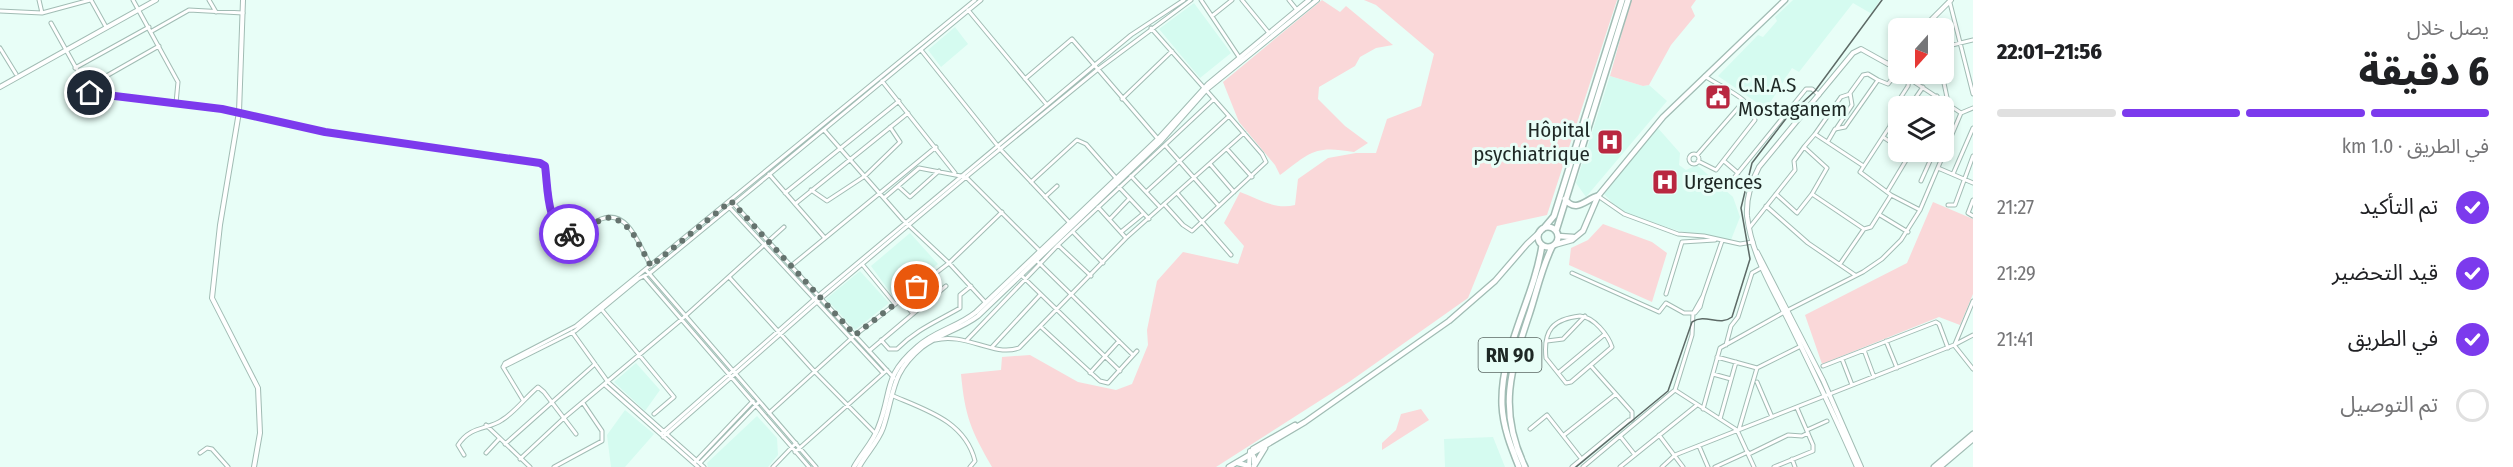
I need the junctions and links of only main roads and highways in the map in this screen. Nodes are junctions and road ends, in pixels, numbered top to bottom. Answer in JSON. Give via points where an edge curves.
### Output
{"nodes":[{"id":1,"x":156,"y":0,"type":"edge"},
{"id":2,"x":243,"y":0,"type":"edge"},
{"id":3,"x":1309,"y":0,"type":"edge"},
{"id":4,"x":1317,"y":0,"type":"edge"},
{"id":5,"x":1622,"y":0,"type":"edge"},
{"id":6,"x":1628,"y":0,"type":"edge"},
{"id":7,"x":1785,"y":0,"type":"edge"},
{"id":8,"x":1950,"y":1,"type":"edge"},
{"id":9,"x":1934,"y":18,"type":"edge"},
{"id":10,"x":1888,"y":64,"type":"edge"},
{"id":11,"x":0,"y":87,"type":"edge"},
{"id":12,"x":1205,"y":89,"type":"junction"},
{"id":13,"x":1161,"y":142,"type":"junction"},
{"id":14,"x":1116,"y":182,"type":"junction"},
{"id":15,"x":1598,"y":196,"type":"junction"},
{"id":16,"x":1565,"y":199,"type":"junction"},
{"id":17,"x":1542,"y":230,"type":"junction"},
{"id":18,"x":1557,"y":234,"type":"junction"},
{"id":19,"x":1578,"y":236,"type":"junction"},
{"id":20,"x":1541,"y":244,"type":"junction"},
{"id":21,"x":1753,"y":244,"type":"junction"},
{"id":22,"x":1553,"y":246,"type":"junction"},
{"id":23,"x":1523,"y":248,"type":"junction"},
{"id":24,"x":1041,"y":252,"type":"junction"},
{"id":25,"x":987,"y":304,"type":"junction"},
{"id":26,"x":1786,"y":311,"type":"junction"},
{"id":27,"x":894,"y":378,"type":"junction"},
{"id":28,"x":1827,"y":395,"type":"junction"},
{"id":29,"x":1313,"y":415,"type":"junction"},
{"id":30,"x":1973,"y":434,"type":"edge"},
{"id":31,"x":877,"y":435,"type":"junction"},
{"id":32,"x":1973,"y":439,"type":"edge"},
{"id":33,"x":1266,"y":446,"type":"junction"},
{"id":34,"x":1250,"y":453,"type":"junction"},
{"id":35,"x":1235,"y":463,"type":"junction"},
{"id":36,"x":1251,"y":466,"type":"edge"},
{"id":37,"x":254,"y":467,"type":"edge"},
{"id":38,"x":854,"y":467,"type":"edge"},
{"id":39,"x":859,"y":467,"type":"edge"},
{"id":40,"x":1224,"y":467,"type":"edge"},
{"id":41,"x":1229,"y":467,"type":"edge"},
{"id":42,"x":1519,"y":467,"type":"edge"},
{"id":43,"x":1525,"y":467,"type":"edge"},
{"id":44,"x":1857,"y":467,"type":"edge"},
{"id":45,"x":1861,"y":467,"type":"edge"},
{"id":46,"x":1934,"y":467,"type":"edge"},
{"id":47,"x":1940,"y":467,"type":"edge"}],
"edges":[{"from":1,"to":11,"type":"main road"},
{"from":2,"to":37,"type":"main road","via":[[239,112],[212,298],[258,388],[260,433]]},
{"from":3,"to":12,"type":"main road"},
{"from":4,"to":12,"type":"main road"},
{"from":5,"to":17,"type":"highway","via":[[1554,216]]},
{"from":6,"to":16,"type":"highway"},
{"from":7,"to":15,"type":"main road","via":[[1663,117]]},
{"from":8,"to":9,"type":"main road"},
{"from":10,"to":21,"type":"main road","via":[[1858,49],[1759,168],[1751,186],[1748,216]]},
{"from":12,"to":13,"type":"main road"},
{"from":13,"to":14,"type":"main road"},
{"from":13,"to":14,"type":"main road"},
{"from":14,"to":24,"type":"main road"},
{"from":14,"to":24,"type":"main road"},
{"from":15,"to":16,"type":"highway","via":[[1580,206]]},
{"from":15,"to":19,"type":"main road","via":[[1587,225]]},
{"from":16,"to":18,"type":"highway"},
{"from":17,"to":18,"type":"highway","via":[[1549,227]]},
{"from":17,"to":20,"type":"highway","via":[[1538,237]]},
{"from":17,"to":23,"type":"main road"},
{"from":18,"to":19,"type":"main road"},
{"from":18,"to":22,"type":"highway"},
{"from":19,"to":22,"type":"main road"},
{"from":20,"to":22,"type":"highway"},
{"from":20,"to":23,"type":"main road"},
{"from":20,"to":42,"type":"highway","number":"RN 90","via":[[1505,371],[1506,432]]},
{"from":21,"to":26,"type":"main road"},
{"from":21,"to":26,"type":"main road","via":[[1761,268]]},
{"from":22,"to":43,"type":"highway","number":"RN 90","via":[[1509,383],[1509,422]]},
{"from":23,"to":29,"type":"main road","via":[[1495,281],[1449,321]]},
{"from":24,"to":25,"type":"main road"},
{"from":24,"to":25,"type":"main road","via":[[1023,277]]},
{"from":25,"to":27,"type":"main road","via":[[971,321],[932,341]]},
{"from":25,"to":27,"type":"main road","via":[[918,345],[897,366]]},
{"from":26,"to":28,"type":"main road"},
{"from":26,"to":28,"type":"main road"},
{"from":27,"to":31,"type":"main road"},
{"from":27,"to":31,"type":"main road"},
{"from":28,"to":44,"type":"main road"},
{"from":28,"to":45,"type":"main road"},
{"from":29,"to":33,"type":"main road"},
{"from":29,"to":34,"type":"main road"},
{"from":30,"to":46,"type":"main road"},
{"from":31,"to":38,"type":"main road"},
{"from":31,"to":39,"type":"main road"},
{"from":32,"to":47,"type":"main road"},
{"from":33,"to":34,"type":"main road"},
{"from":33,"to":36,"type":"main road"},
{"from":34,"to":35,"type":"main road"},
{"from":34,"to":36,"type":"main road"},
{"from":34,"to":40,"type":"main road"},
{"from":35,"to":36,"type":"main road"},
{"from":35,"to":41,"type":"main road"}]}
